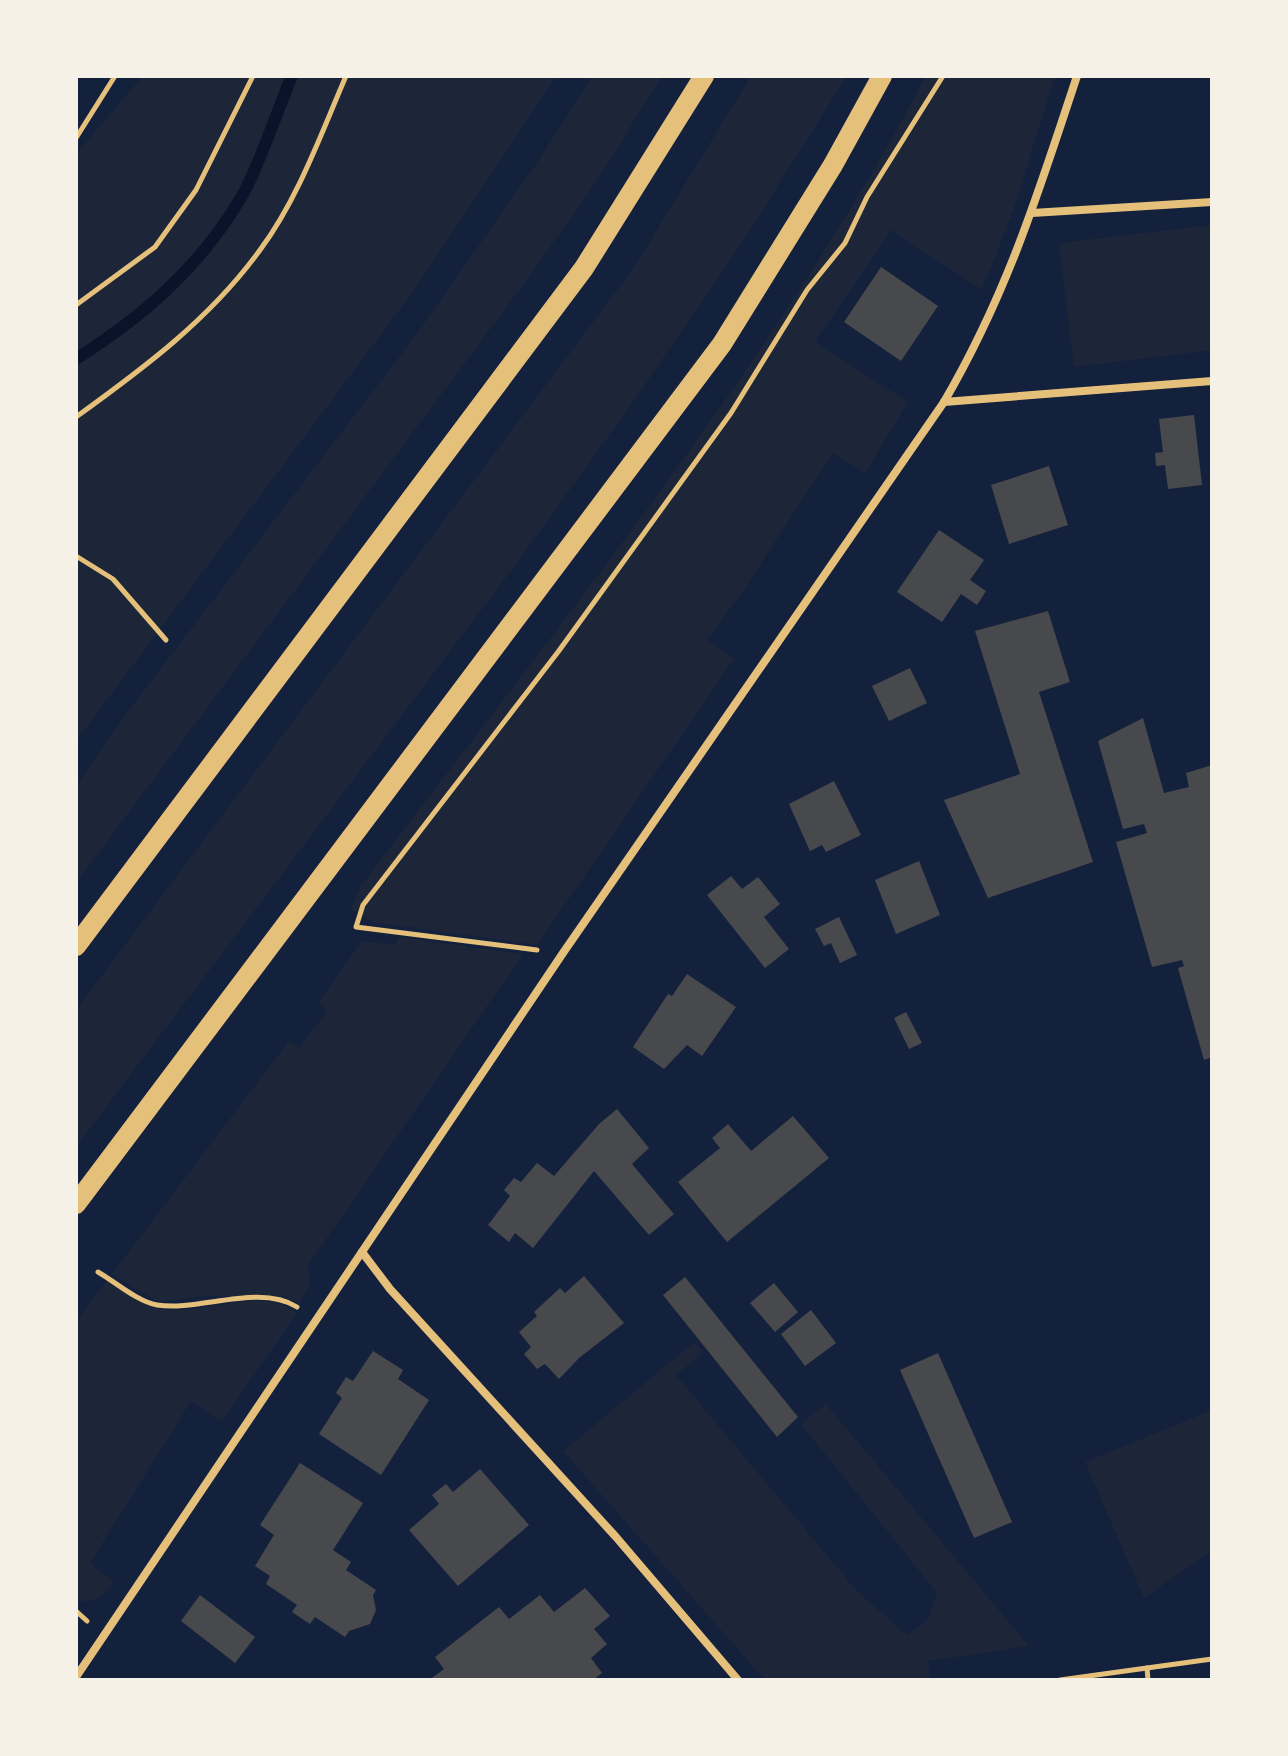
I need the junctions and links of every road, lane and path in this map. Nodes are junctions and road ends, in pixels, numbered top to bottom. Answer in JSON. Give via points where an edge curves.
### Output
{"nodes":[{"id":1,"x":115,"y":76,"type":"edge"},
{"id":2,"x":253,"y":76,"type":"edge"},
{"id":3,"x":346,"y":76,"type":"edge"},
{"id":4,"x":704,"y":76,"type":"edge"},
{"id":5,"x":882,"y":76,"type":"edge"},
{"id":6,"x":943,"y":76,"type":"edge"},
{"id":7,"x":1077,"y":76,"type":"edge"},
{"id":8,"x":76,"y":138,"type":"edge"},
{"id":9,"x":1212,"y":202,"type":"edge"},
{"id":10,"x":1032,"y":213,"type":"junction"},
{"id":11,"x":76,"y":305,"type":"edge"},
{"id":12,"x":1212,"y":381,"type":"edge"},
{"id":13,"x":944,"y":402,"type":"junction"},
{"id":14,"x":76,"y":417,"type":"edge"},
{"id":15,"x":76,"y":556,"type":"edge"},
{"id":16,"x":166,"y":640,"type":"dead end"},
{"id":17,"x":76,"y":946,"type":"edge"},
{"id":18,"x":563,"y":953,"type":"junction"},
{"id":19,"x":76,"y":1204,"type":"edge"},
{"id":20,"x":362,"y":1252,"type":"junction"},
{"id":21,"x":98,"y":1272,"type":"dead end"},
{"id":22,"x":317,"y":1320,"type":"junction"},
{"id":23,"x":1212,"y":1659,"type":"edge"},
{"id":24,"x":1147,"y":1668,"type":"junction"},
{"id":25,"x":76,"y":1677,"type":"edge"},
{"id":26,"x":738,"y":1680,"type":"edge"},
{"id":27,"x":1060,"y":1680,"type":"edge"},
{"id":28,"x":1148,"y":1680,"type":"edge"}],
"edges":[{"from":1,"to":8,"type":"path"},
{"from":2,"to":11,"type":"path","via":[[196,190],[155,247]]},
{"from":3,"to":14,"type":"path","via":[[307,168],[261,250],[199,321]]},
{"from":4,"to":17,"type":"main road","via":[[584,268]]},
{"from":5,"to":19,"type":"main road","via":[[722,344]]},
{"from":6,"to":18,"type":"path","via":[[867,197],[845,243],[807,290],[731,413],[594,604],[363,905],[356,927]]},
{"from":7,"to":10,"type":"street"},
{"from":9,"to":10,"type":"street"},
{"from":10,"to":13,"type":"street","via":[[1000,297]]},
{"from":12,"to":13,"type":"street"},
{"from":13,"to":18,"type":"street"},
{"from":15,"to":16,"type":"path","via":[[113,579]]},
{"from":18,"to":20,"type":"street"},
{"from":20,"to":22,"type":"street"},
{"from":20,"to":26,"type":"street"},
{"from":21,"to":22,"type":"path","via":[[155,1305],[287,1300]]},
{"from":22,"to":25,"type":"street"},
{"from":23,"to":24,"type":"path"},
{"from":24,"to":27,"type":"path"},
{"from":24,"to":28,"type":"path"}]}
